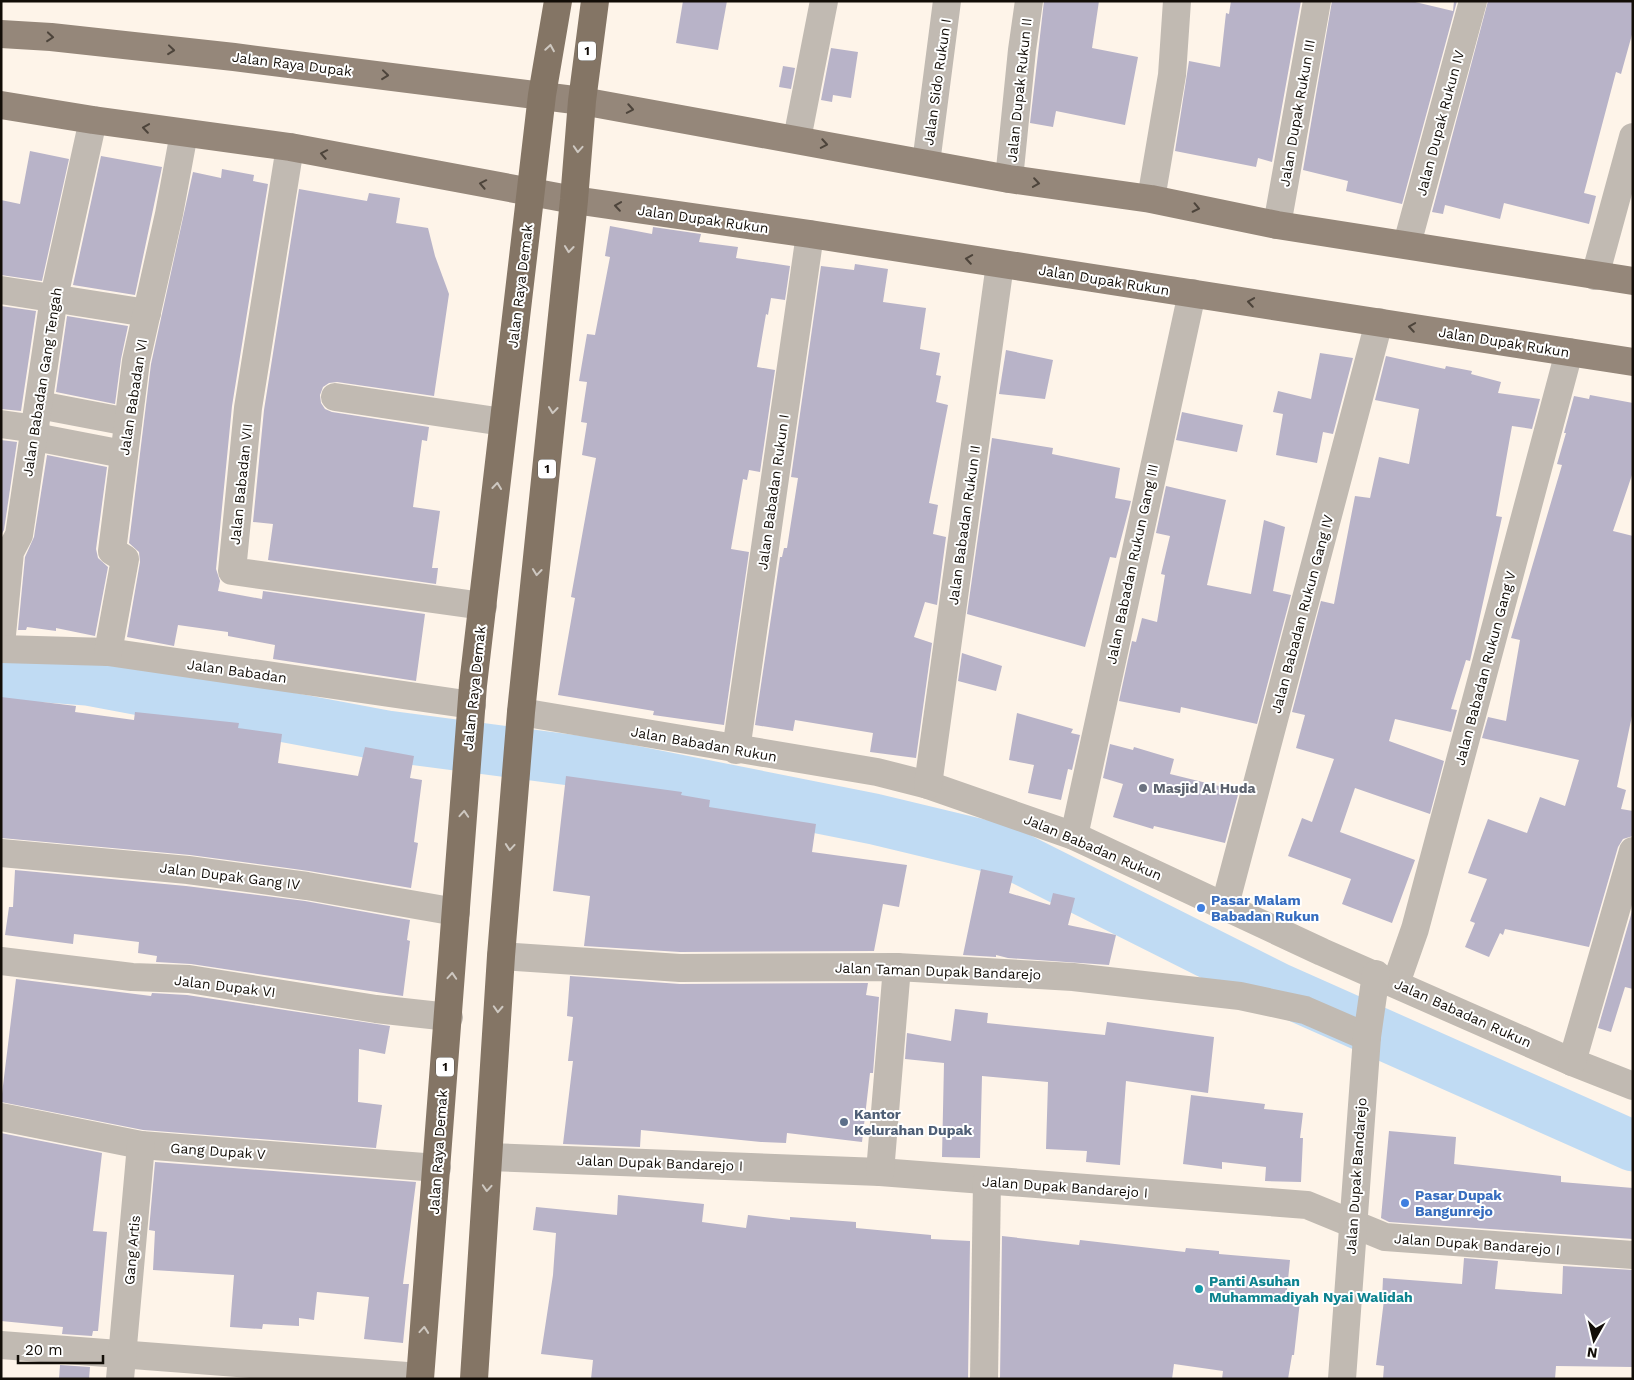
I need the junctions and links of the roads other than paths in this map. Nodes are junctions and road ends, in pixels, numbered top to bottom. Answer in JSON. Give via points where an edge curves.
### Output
{"nodes":[{"id":1,"x":558,"y":1,"type":"edge"},
{"id":2,"x":595,"y":1,"type":"edge"},
{"id":3,"x":824,"y":1,"type":"edge"},
{"id":4,"x":947,"y":1,"type":"edge"},
{"id":5,"x":1029,"y":1,"type":"edge"},
{"id":6,"x":1177,"y":1,"type":"edge"},
{"id":7,"x":1317,"y":1,"type":"edge"},
{"id":8,"x":1473,"y":1,"type":"edge"},
{"id":9,"x":1,"y":34,"type":"edge"},
{"id":10,"x":542,"y":95,"type":"junction"},
{"id":11,"x":582,"y":101,"type":"junction"},
{"id":12,"x":1,"y":105,"type":"edge"},
{"id":13,"x":93,"y":120,"type":"junction"},
{"id":14,"x":184,"y":133,"type":"junction"},
{"id":15,"x":1633,"y":137,"type":"edge"},
{"id":16,"x":797,"y":139,"type":"junction"},
{"id":17,"x":290,"y":147,"type":"junction"},
{"id":18,"x":926,"y":162,"type":"junction"},
{"id":19,"x":1009,"y":179,"type":"junction"},
{"id":20,"x":531,"y":193,"type":"junction"},
{"id":21,"x":1151,"y":199,"type":"junction"},
{"id":22,"x":574,"y":200,"type":"junction"},
{"id":23,"x":1277,"y":225,"type":"junction"},
{"id":24,"x":810,"y":234,"type":"junction"},
{"id":25,"x":1407,"y":244,"type":"junction"},
{"id":26,"x":1000,"y":264,"type":"junction"},
{"id":27,"x":1595,"y":276,"type":"junction"},
{"id":28,"x":1633,"y":281,"type":"edge"},
{"id":29,"x":1,"y":290,"type":"edge"},
{"id":30,"x":1192,"y":293,"type":"junction"},
{"id":31,"x":54,"y":297,"type":"junction"},
{"id":32,"x":147,"y":313,"type":"junction"},
{"id":33,"x":1379,"y":322,"type":"junction"},
{"id":34,"x":1569,"y":352,"type":"junction"},
{"id":35,"x":1633,"y":362,"type":"edge"},
{"id":36,"x":335,"y":397,"type":"dead end"},
{"id":37,"x":128,"y":422,"type":"junction"},
{"id":38,"x":503,"y":422,"type":"junction"},
{"id":39,"x":37,"y":423,"type":"junction"},
{"id":40,"x":1,"y":424,"type":"edge"},
{"id":41,"x":123,"y":454,"type":"junction"},
{"id":42,"x":483,"y":606,"type":"junction"},
{"id":43,"x":1,"y":645,"type":"edge"},
{"id":44,"x":1,"y":649,"type":"edge"},
{"id":45,"x":108,"y":652,"type":"junction"},
{"id":46,"x":472,"y":706,"type":"junction"},
{"id":47,"x":519,"y":738,"type":"junction"},
{"id":48,"x":736,"y":750,"type":"junction"},
{"id":49,"x":928,"y":785,"type":"junction"},
{"id":50,"x":1074,"y":836,"type":"junction"},
{"id":51,"x":1633,"y":851,"type":"edge"},
{"id":52,"x":1,"y":853,"type":"edge"},
{"id":53,"x":1225,"y":905,"type":"junction"},
{"id":54,"x":456,"y":912,"type":"junction"},
{"id":55,"x":501,"y":956,"type":"junction"},
{"id":56,"x":1,"y":961,"type":"edge"},
{"id":57,"x":897,"y":967,"type":"junction"},
{"id":58,"x":1382,"y":982,"type":"junction"},
{"id":59,"x":449,"y":1017,"type":"junction"},
{"id":60,"x":1368,"y":1034,"type":"junction"},
{"id":61,"x":1572,"y":1062,"type":"junction"},
{"id":62,"x":1633,"y":1086,"type":"edge"},
{"id":63,"x":1,"y":1118,"type":"edge"},
{"id":64,"x":141,"y":1145,"type":"junction"},
{"id":65,"x":489,"y":1157,"type":"junction"},
{"id":66,"x":438,"y":1168,"type":"junction"},
{"id":67,"x":880,"y":1172,"type":"junction"},
{"id":68,"x":987,"y":1181,"type":"junction"},
{"id":69,"x":1352,"y":1223,"type":"junction"},
{"id":70,"x":1633,"y":1255,"type":"edge"},
{"id":71,"x":1,"y":1345,"type":"edge"},
{"id":72,"x":121,"y":1367,"type":"edge"},
{"id":73,"x":420,"y":1378,"type":"edge"},
{"id":74,"x":474,"y":1379,"type":"edge"},
{"id":75,"x":984,"y":1379,"type":"edge"},
{"id":76,"x":1342,"y":1379,"type":"edge"}],
"edges":[{"from":10,"to":1,"type":"highway","name":"Jalan Raya Demak","number":"1","one_way":true},
{"from":2,"to":11,"type":"highway","number":"1"},
{"from":3,"to":16,"type":"street"},
{"from":4,"to":18,"type":"street","name":"Jalan Sido Rukun I"},
{"from":5,"to":19,"type":"street","name":"Jalan Dupak Rukun II"},
{"from":6,"to":21,"type":"street","via":[[1172,75]]},
{"from":7,"to":23,"type":"street","name":"Jalan Dupak Rukun III"},
{"from":8,"to":25,"type":"street","name":"Jalan Dupak Rukun IV"},
{"from":9,"to":10,"type":"main road","name":"Jalan Raya Dupak","one_way":true,"via":[[234,57]]},
{"from":10,"to":11,"type":"main road","name":"Jalan Raya Dupak"},
{"from":10,"to":20,"type":"highway","name":"Jalan Raya Demak","number":"1"},
{"from":11,"to":16,"type":"main road","one_way":true},
{"from":11,"to":22,"type":"highway","number":"1","one_way":true},
{"from":12,"to":13,"type":"main road"},
{"from":14,"to":13,"type":"main road","one_way":true},
{"from":13,"to":31,"type":"street","name":"Jalan Babadan Gang Tengah"},
{"from":14,"to":17,"type":"main road"},
{"from":14,"to":32,"type":"street","name":"Jalan Babadan VI"},
{"from":15,"to":27,"type":"street"},
{"from":16,"to":18,"type":"main road","one_way":true},
{"from":20,"to":17,"type":"main road","one_way":true},
{"from":17,"to":42,"type":"street","name":"Jalan Babadan VII","via":[[248,408],[232,571]]},
{"from":18,"to":19,"type":"main road"},
{"from":19,"to":21,"type":"main road","one_way":true},
{"from":20,"to":22,"type":"main road"},
{"from":20,"to":38,"type":"highway","name":"Jalan Raya Demak","number":"1"},
{"from":21,"to":23,"type":"main road","one_way":true},
{"from":24,"to":22,"type":"main road","name":"Jalan Dupak Rukun","one_way":true},
{"from":22,"to":47,"type":"highway","number":"1","one_way":true},
{"from":23,"to":25,"type":"main road"},
{"from":26,"to":24,"type":"main road","name":"Jalan Dupak Rukun","one_way":true},
{"from":24,"to":48,"type":"street","name":"Jalan Babadan Rukun I"},
{"from":25,"to":27,"type":"main road"},
{"from":26,"to":30,"type":"main road","name":"Jalan Dupak Rukun"},
{"from":26,"to":49,"type":"street","name":"Jalan Babadan Rukun II"},
{"from":27,"to":28,"type":"main road"},
{"from":29,"to":31,"type":"street"},
{"from":33,"to":30,"type":"main road","name":"Jalan Dupak Rukun","one_way":true},
{"from":30,"to":50,"type":"street","name":"Jalan Babadan Rukun Gang III"},
{"from":31,"to":32,"type":"street"},
{"from":31,"to":39,"type":"street","name":"Jalan Babadan Gang Tengah"},
{"from":32,"to":37,"type":"street","name":"Jalan Babadan VI","via":[[136,361]]},
{"from":34,"to":33,"type":"main road","name":"Jalan Dupak Rukun","one_way":true},
{"from":33,"to":53,"type":"street","name":"Jalan Babadan Rukun Gang IV"},
{"from":34,"to":35,"type":"main road","name":"Jalan Dupak Rukun"},
{"from":34,"to":58,"type":"street","name":"Jalan Babadan Rukun Gang V","via":[[1415,929]]},
{"from":36,"to":38,"type":"street"},
{"from":37,"to":39,"type":"street"},
{"from":37,"to":41,"type":"street","name":"Jalan Babadan VI"},
{"from":42,"to":38,"type":"highway","name":"Jalan Raya Demak","number":"1","one_way":true},
{"from":39,"to":40,"type":"street"},
{"from":39,"to":41,"type":"street"},
{"from":39,"to":43,"type":"street","name":"Jalan Babadan Gang Tengah","via":[[19,535],[10,552]]},
{"from":41,"to":45,"type":"street","name":"Jalan Babadan VI","via":[[112,551],[125,559]]},
{"from":42,"to":46,"type":"highway","name":"Jalan Raya Demak","number":"1"},
{"from":44,"to":45,"type":"street","name":"Jalan Babadan"},
{"from":45,"to":46,"type":"street","name":"Jalan Babadan"},
{"from":54,"to":46,"type":"highway","name":"Jalan Raya Demak","number":"1","one_way":true},
{"from":47,"to":48,"type":"street","name":"Jalan Babadan Rukun"},
{"from":47,"to":55,"type":"highway","number":"1","one_way":true},
{"from":48,"to":49,"type":"street","name":"Jalan Babadan Rukun","via":[[877,772]]},
{"from":49,"to":50,"type":"street","name":"Jalan Babadan Rukun"},
{"from":50,"to":53,"type":"street","name":"Jalan Babadan Rukun"},
{"from":51,"to":61,"type":"street"},
{"from":52,"to":54,"type":"street","name":"Jalan Dupak Gang IV","via":[[188,870],[307,886]]},
{"from":53,"to":58,"type":"street","name":"Jalan Babadan Rukun"},
{"from":59,"to":54,"type":"highway","name":"Jalan Raya Demak","number":"1","one_way":true},
{"from":55,"to":57,"type":"street","name":"Jalan Taman Dupak Bandarejo","via":[[680,968]]},
{"from":55,"to":65,"type":"highway","number":"1","one_way":true},
{"from":56,"to":59,"type":"street","name":"Jalan Dupak VI","via":[[132,977],[189,979]]},
{"from":57,"to":60,"type":"street","name":"Jalan Taman Dupak Bandarejo","via":[[1073,977],[1240,996],[1305,1010]]},
{"from":57,"to":67,"type":"street"},
{"from":58,"to":60,"type":"street","name":"Jalan Dupak Bandarejo"},
{"from":58,"to":61,"type":"street","name":"Jalan Babadan Rukun"},
{"from":59,"to":66,"type":"highway","name":"Jalan Raya Demak","number":"1"},
{"from":60,"to":69,"type":"street","name":"Jalan Dupak Bandarejo"},
{"from":61,"to":62,"type":"street","name":"Jalan Babadan Rukun"},
{"from":63,"to":64,"type":"street","name":"Gang Dupak V"},
{"from":64,"to":66,"type":"street","name":"Gang Dupak V"},
{"from":64,"to":72,"type":"street","name":"Gang Artis"},
{"from":65,"to":67,"type":"street","name":"Jalan Dupak Bandarejo I"},
{"from":65,"to":74,"type":"highway","number":"1","one_way":true},
{"from":73,"to":66,"type":"highway","name":"Jalan Raya Demak","number":"1","one_way":true},
{"from":67,"to":68,"type":"street","name":"Jalan Dupak Bandarejo I"},
{"from":68,"to":69,"type":"street","name":"Jalan Dupak Bandarejo I","via":[[1307,1205]]},
{"from":68,"to":75,"type":"street"},
{"from":69,"to":70,"type":"street","name":"Jalan Dupak Bandarejo I","via":[[1385,1237]]},
{"from":69,"to":76,"type":"street","name":"Jalan Dupak Bandarejo"},
{"from":71,"to":72,"type":"street"},
{"from":72,"to":73,"type":"street"}]}
